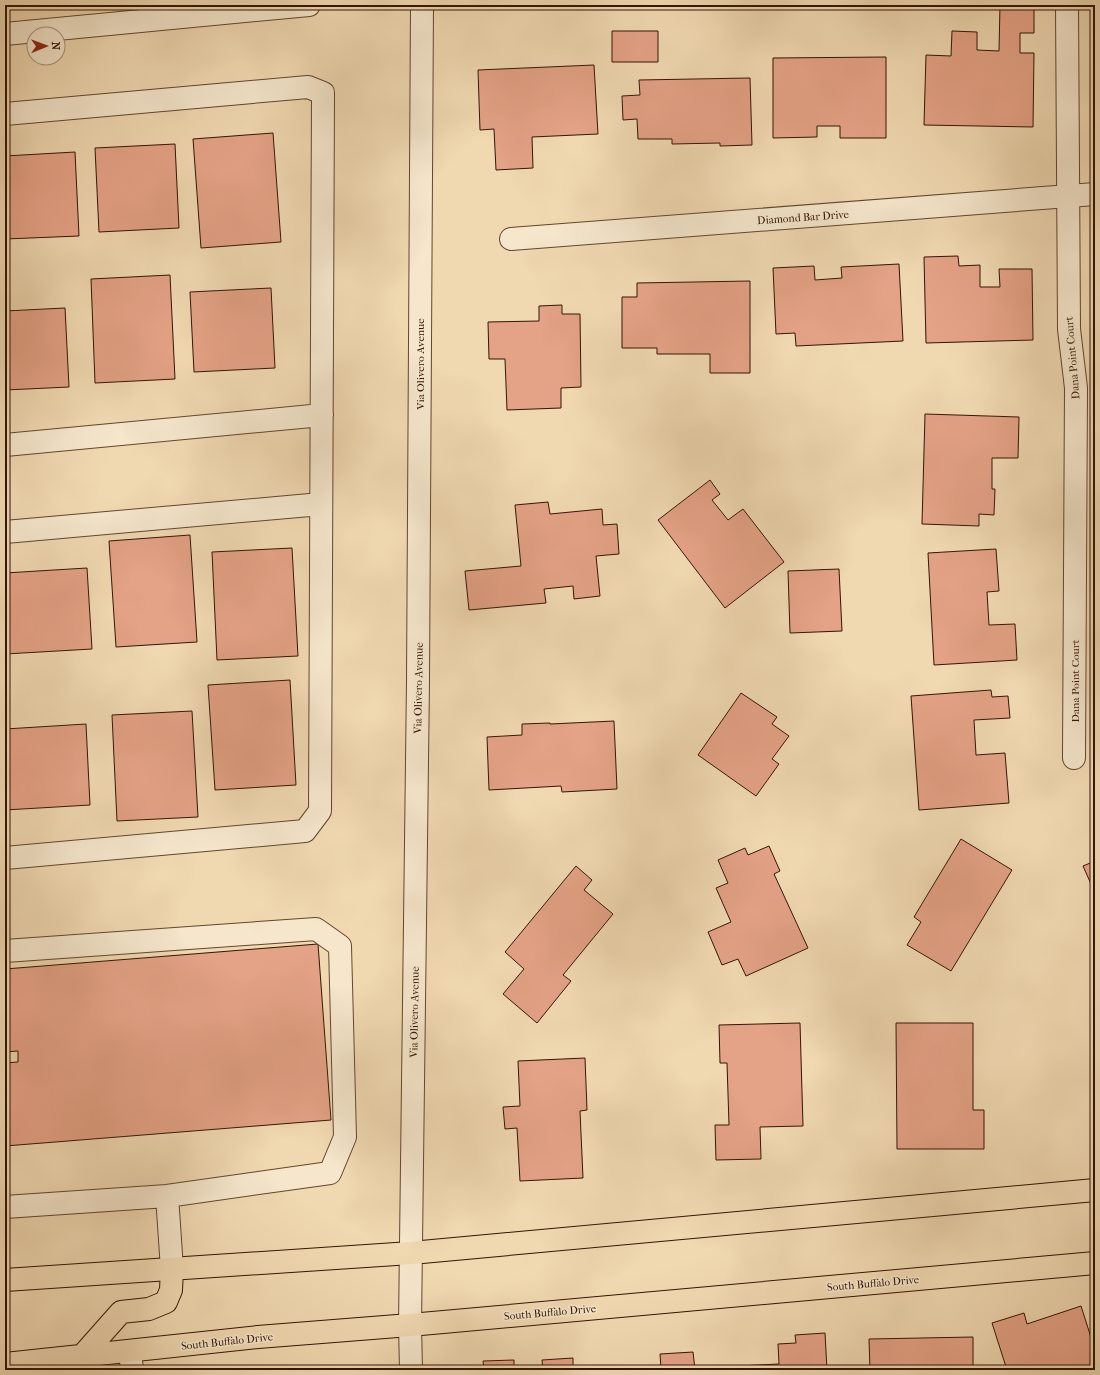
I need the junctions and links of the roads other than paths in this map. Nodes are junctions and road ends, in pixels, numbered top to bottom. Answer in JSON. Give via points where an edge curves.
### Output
{"nodes":[{"id":1,"x":309,"y":5,"type":"edge"},
{"id":2,"x":422,"y":5,"type":"edge"},
{"id":3,"x":1067,"y":5,"type":"edge"},
{"id":4,"x":5,"y":34,"type":"edge"},
{"id":5,"x":5,"y":114,"type":"edge"},
{"id":6,"x":1095,"y":194,"type":"edge"},
{"id":7,"x":1067,"y":197,"type":"junction"},
{"id":8,"x":511,"y":239,"type":"dead end"},
{"id":9,"x":322,"y":415,"type":"junction"},
{"id":10,"x":5,"y":445,"type":"edge"},
{"id":11,"x":321,"y":504,"type":"junction"},
{"id":12,"x":5,"y":532,"type":"edge"},
{"id":13,"x":1074,"y":758,"type":"dead end"},
{"id":14,"x":5,"y":858,"type":"edge"},
{"id":15,"x":5,"y":951,"type":"edge"},
{"id":16,"x":1095,"y":1190,"type":"edge"},
{"id":17,"x":167,"y":1196,"type":"junction"},
{"id":18,"x":5,"y":1207,"type":"edge"},
{"id":19,"x":411,"y":1253,"type":"junction"},
{"id":20,"x":1095,"y":1263,"type":"edge"},
{"id":21,"x":172,"y":1269,"type":"junction"},
{"id":22,"x":5,"y":1280,"type":"edge"},
{"id":23,"x":410,"y":1325,"type":"junction"},
{"id":24,"x":82,"y":1356,"type":"junction"},
{"id":25,"x":131,"y":1360,"type":"edge"},
{"id":26,"x":5,"y":1364,"type":"edge"},
{"id":27,"x":411,"y":1370,"type":"edge"}],
"edges":[{"from":1,"to":4,"type":"street"},
{"from":2,"to":19,"type":"street","name":"Via Olivero Avenue"},
{"from":3,"to":7,"type":"street","name":"Dana Point Court"},
{"from":5,"to":9,"type":"street","via":[[308,87],[323,93]]},
{"from":6,"to":7,"type":"street","name":"Diamond Bar Drive"},
{"from":7,"to":8,"type":"street","name":"Diamond Bar Drive"},
{"from":7,"to":13,"type":"street","name":"Dana Point Court","via":[[1069,329],[1076,388]]},
{"from":9,"to":10,"type":"street"},
{"from":9,"to":11,"type":"street"},
{"from":11,"to":12,"type":"street"},
{"from":11,"to":14,"type":"street","via":[[320,811],[305,831]]},
{"from":15,"to":17,"type":"street","via":[[316,929],[340,946],[345,1137],[330,1173]]},
{"from":16,"to":19,"type":"main road"},
{"from":17,"to":18,"type":"street"},
{"from":17,"to":21,"type":"street"},
{"from":19,"to":21,"type":"main road"},
{"from":19,"to":23,"type":"street","name":"Via Olivero Avenue"},
{"from":20,"to":23,"type":"main road","name":"South Buffalo Drive"},
{"from":21,"to":22,"type":"main road"},
{"from":21,"to":24,"type":"main road","via":[[171,1290],[166,1302],[149,1309],[121,1312]]},
{"from":23,"to":25,"type":"main road","name":"South Buffalo Drive","via":[[258,1337]]},
{"from":23,"to":27,"type":"street","name":"Via Olivero Avenue"},
{"from":24,"to":25,"type":"main road","name":"South Buffalo Drive"},
{"from":24,"to":26,"type":"main road","name":"South Buffalo Drive"}]}
